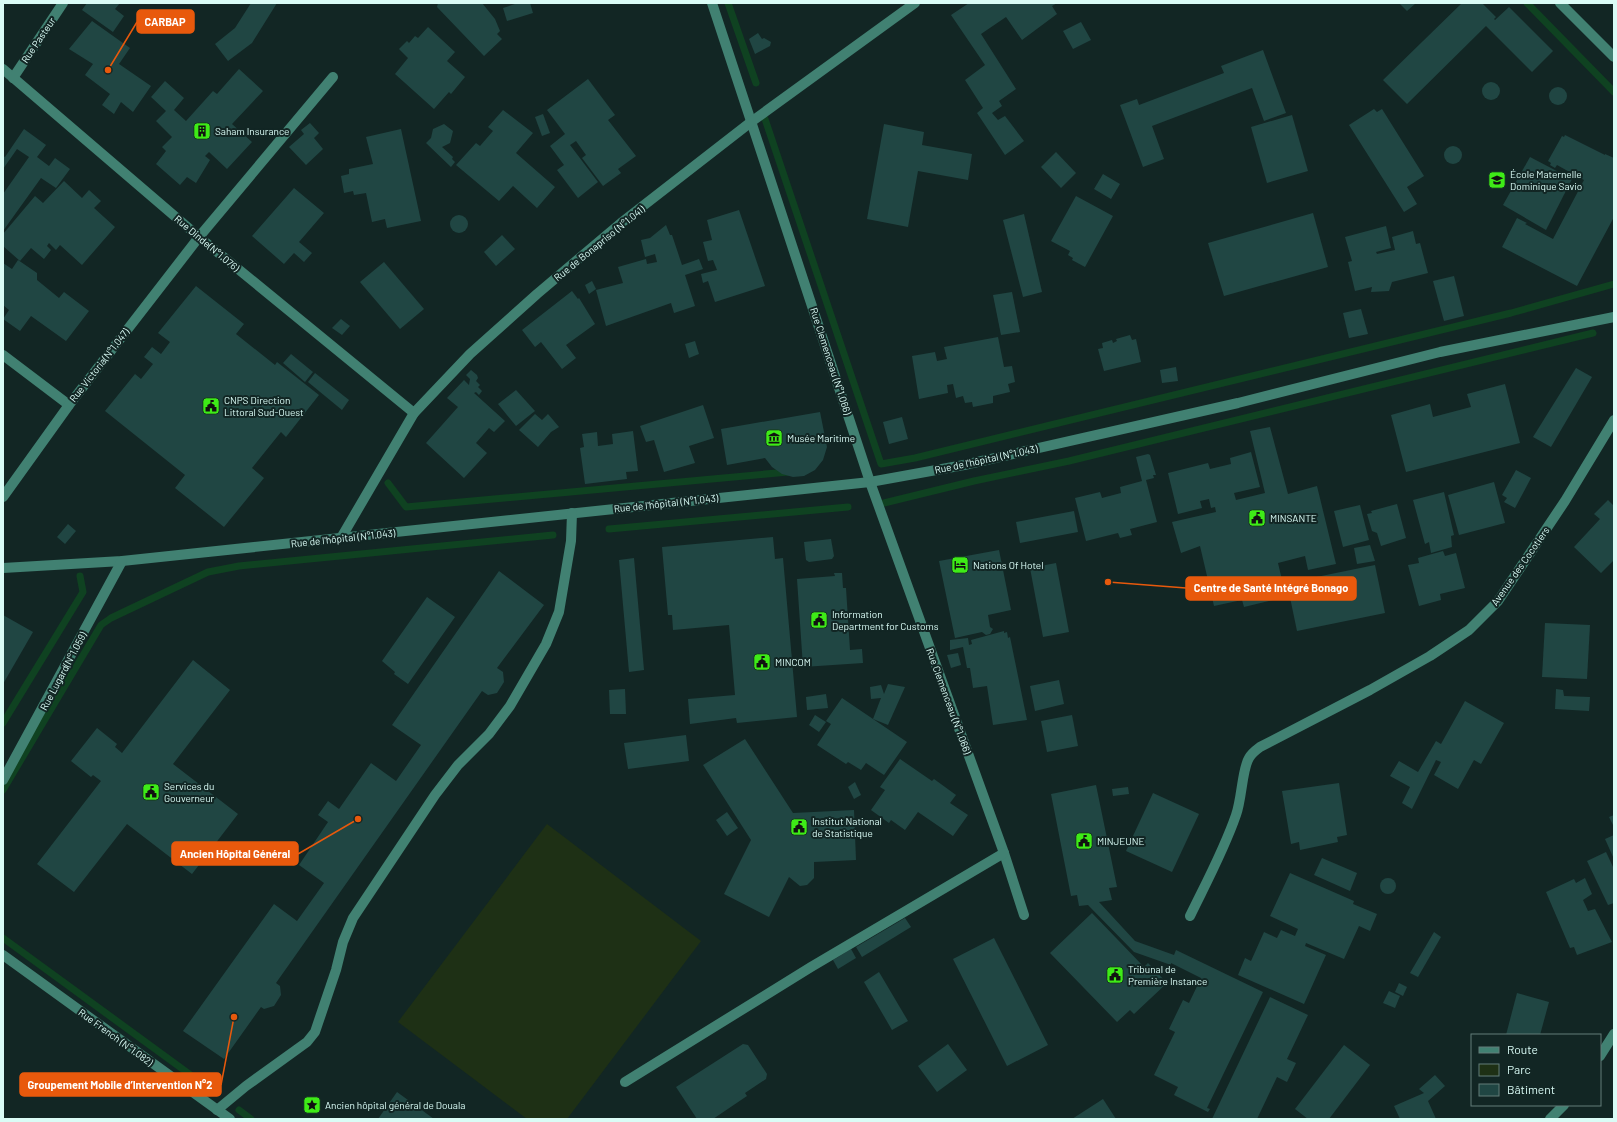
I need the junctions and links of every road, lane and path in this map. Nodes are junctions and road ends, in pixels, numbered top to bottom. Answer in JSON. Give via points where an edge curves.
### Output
{"nodes":[{"id":1,"x":63,"y":3,"type":"edge"},
{"id":2,"x":712,"y":3,"type":"edge"},
{"id":3,"x":915,"y":3,"type":"edge"},
{"id":4,"x":1560,"y":3,"type":"edge"},
{"id":5,"x":1614,"y":57,"type":"edge"},
{"id":6,"x":3,"y":69,"type":"edge"},
{"id":7,"x":333,"y":76,"type":"dead end"},
{"id":8,"x":12,"y":78,"type":"junction"},
{"id":9,"x":751,"y":122,"type":"junction"},
{"id":10,"x":198,"y":237,"type":"junction"},
{"id":11,"x":1614,"y":317,"type":"edge"},
{"id":12,"x":3,"y":355,"type":"edge"},
{"id":13,"x":69,"y":405,"type":"junction"},
{"id":14,"x":414,"y":413,"type":"junction"},
{"id":15,"x":1614,"y":420,"type":"edge"},
{"id":16,"x":870,"y":482,"type":"junction"},
{"id":17,"x":3,"y":497,"type":"edge"},
{"id":18,"x":572,"y":513,"type":"junction"},
{"id":19,"x":342,"y":538,"type":"junction"},
{"id":20,"x":122,"y":561,"type":"junction"},
{"id":21,"x":3,"y":568,"type":"edge"},
{"id":22,"x":3,"y":780,"type":"edge"},
{"id":23,"x":1004,"y":853,"type":"junction"},
{"id":24,"x":1024,"y":915,"type":"dead end"},
{"id":25,"x":1190,"y":916,"type":"dead end"},
{"id":26,"x":3,"y":955,"type":"edge"},
{"id":27,"x":1614,"y":1034,"type":"edge"},
{"id":28,"x":1601,"y":1054,"type":"edge"},
{"id":29,"x":625,"y":1082,"type":"dead end"},
{"id":30,"x":1563,"y":1106,"type":"edge"},
{"id":31,"x":217,"y":1110,"type":"junction"},
{"id":32,"x":230,"y":1119,"type":"edge"},
{"id":33,"x":1550,"y":1119,"type":"edge"}],
"edges":[{"from":1,"to":8,"type":"street","name":"Rue Pasteur"},
{"from":2,"to":9,"type":"street","name":"Rue Clemenceau (N°1.066)"},
{"from":3,"to":9,"type":"street","name":"Rue de Bonapriso (N°1.041)"},
{"from":4,"to":5,"type":"street"},
{"from":6,"to":8,"type":"street","name":"Rue Dinde(N°1.076)"},
{"from":7,"to":10,"type":"street","name":"Rue Victoria(N°1.047)"},
{"from":8,"to":10,"type":"street","name":"Rue Dinde(N°1.076)"},
{"from":9,"to":14,"type":"street","name":"Rue de Bonapriso (N°1.041)","via":[[621,223],[537,294],[470,354]]},
{"from":9,"to":16,"type":"street","name":"Rue Clemenceau (N°1.066)"},
{"from":10,"to":13,"type":"street","name":"Rue Victoria(N°1.047)"},
{"from":10,"to":14,"type":"street","name":"Rue Dinde(N°1.076)"},
{"from":11,"to":16,"type":"street","name":"Rue de l'hôpital (N°1.043)","via":[[1470,345],[1320,383],[964,465]]},
{"from":12,"to":13,"type":"street"},
{"from":13,"to":17,"type":"street","name":"Rue Victoria(N°1.047)"},
{"from":14,"to":19,"type":"street","name":"Rue de Bonapriso (N°1.041)"},
{"from":15,"to":25,"type":"street","name":"Avenue des Cocotiers","via":[[1565,501],[1498,601],[1469,630],[1430,656],[1370,690],[1260,747],[1250,757],[1236,814]]},
{"from":16,"to":18,"type":"street","name":"Rue de l'hôpital (N°1.043)"},
{"from":16,"to":23,"type":"street","name":"Rue Clemenceau (N°1.066)"},
{"from":18,"to":19,"type":"street","name":"Rue de l'hôpital (N°1.043)"},
{"from":18,"to":31,"type":"street","via":[[572,541],[559,612],[546,644],[510,706],[489,734],[458,765],[435,794],[353,918],[315,1032],[307,1042]]},
{"from":19,"to":20,"type":"street","name":"Rue de l'hôpital (N°1.043)"},
{"from":20,"to":21,"type":"street","name":"Rue de l'hôpital (N°1.043)"},
{"from":20,"to":22,"type":"street","name":"Rue Lugard(N°1.059)"},
{"from":23,"to":24,"type":"street","name":"Rue Clemenceau (N°1.066)"},
{"from":23,"to":29,"type":"street"},
{"from":26,"to":31,"type":"street","name":"Rue French (N°1.082)"},
{"from":27,"to":28,"type":"street"},
{"from":30,"to":33,"type":"street"},
{"from":31,"to":32,"type":"street","name":"Rue French (N°1.082)"}]}
